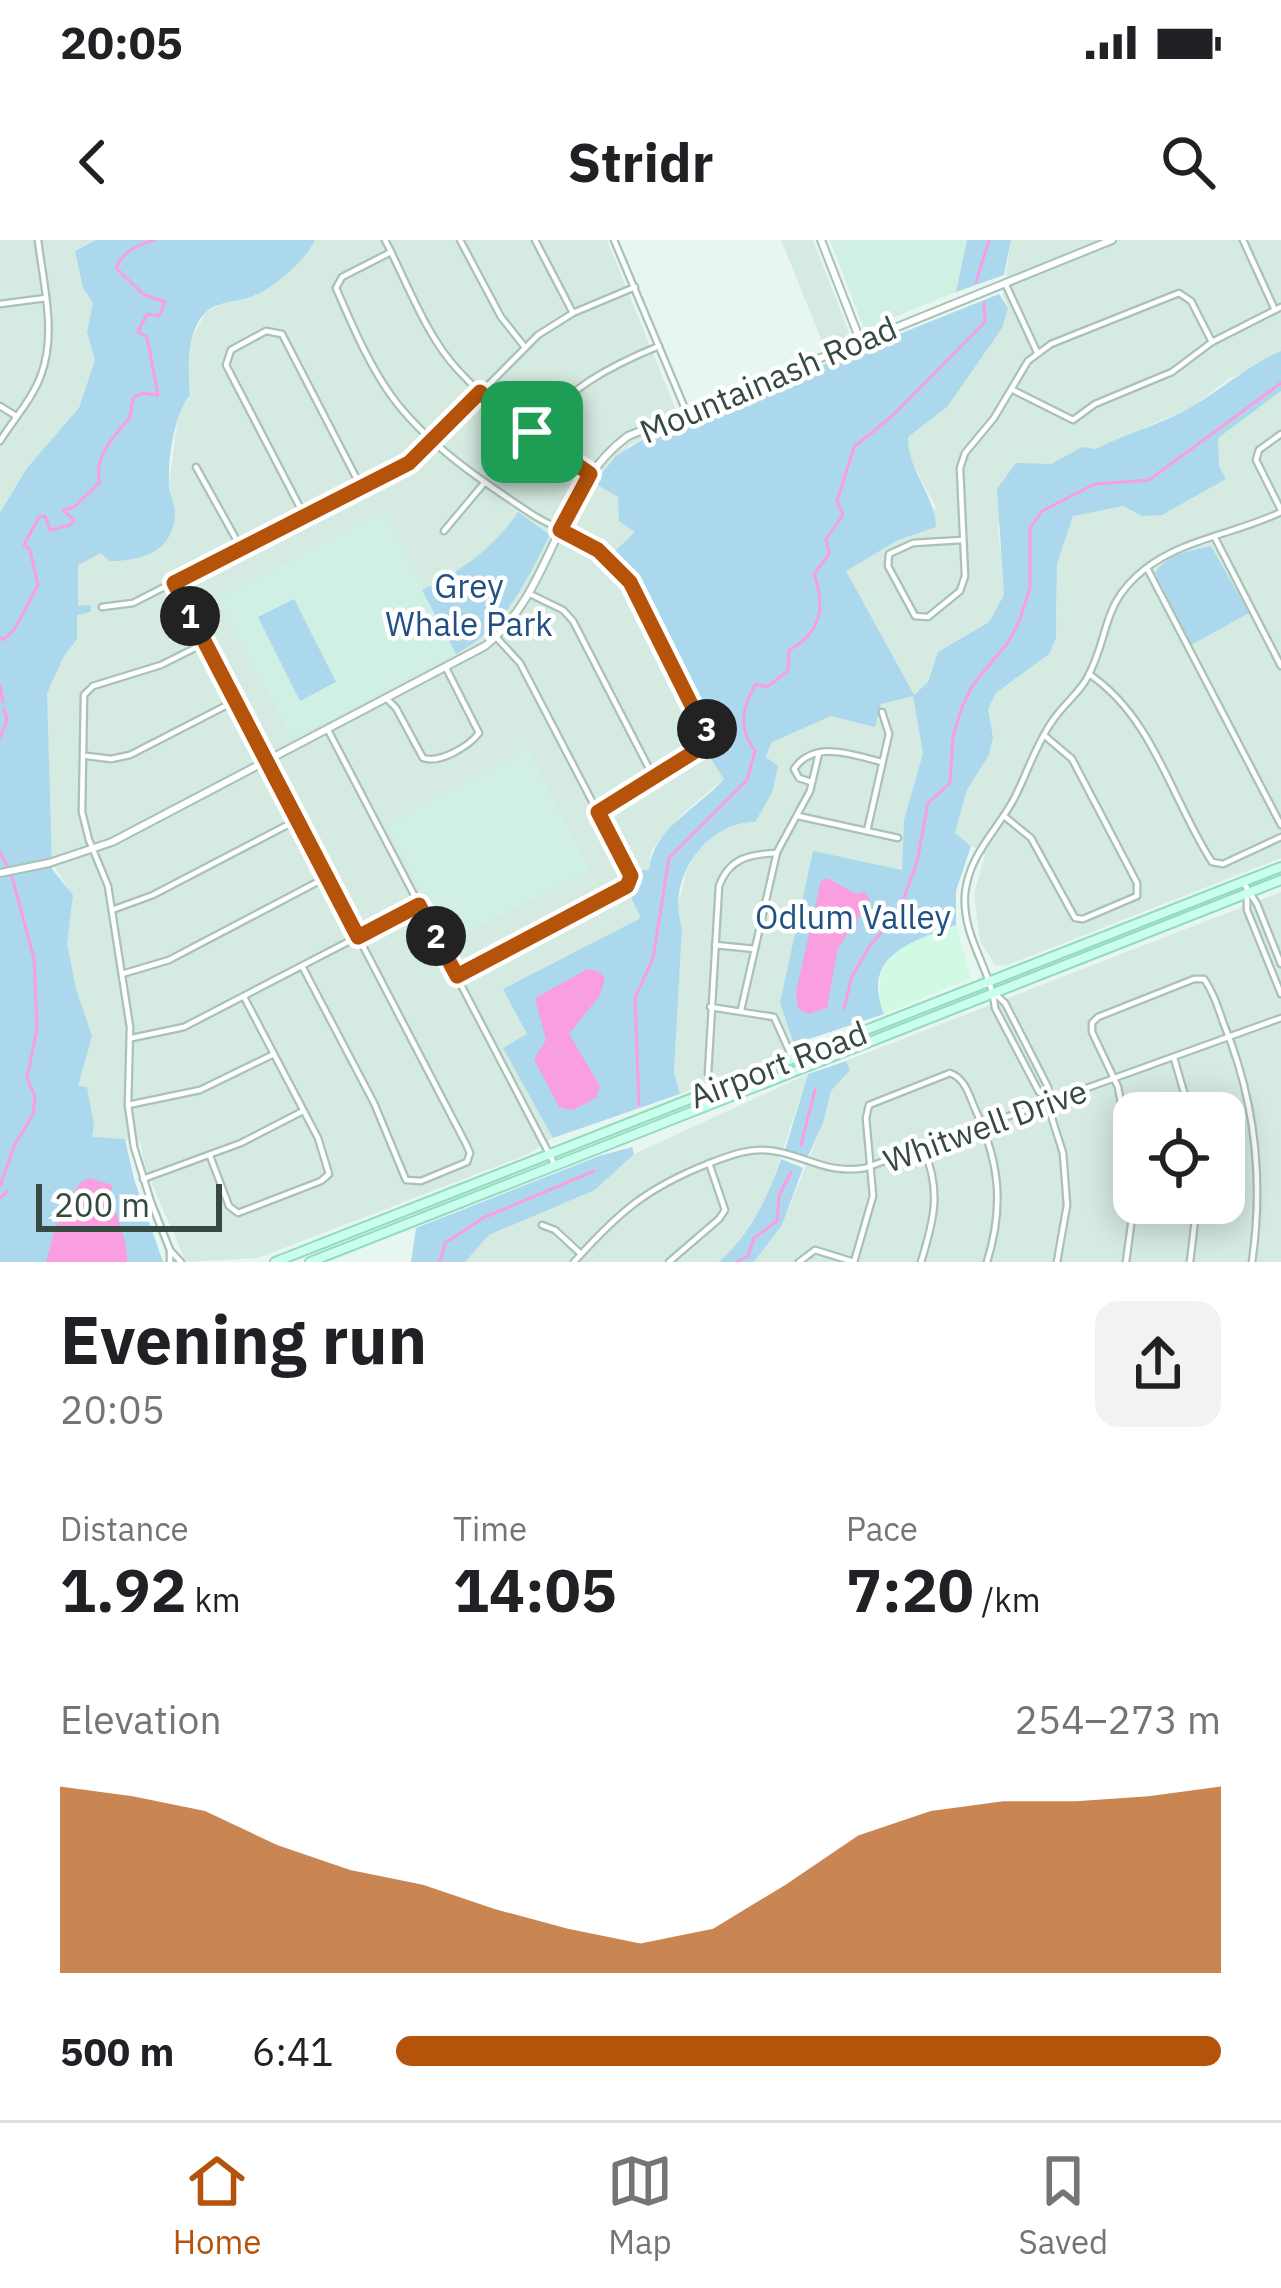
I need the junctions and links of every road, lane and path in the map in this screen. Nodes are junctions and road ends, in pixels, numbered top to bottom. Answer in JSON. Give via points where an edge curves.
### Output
{"nodes":[{"id":1,"x":38,"y":240,"type":"edge"},
{"id":2,"x":385,"y":240,"type":"edge"},
{"id":3,"x":460,"y":240,"type":"edge"},
{"id":4,"x":535,"y":240,"type":"edge"},
{"id":5,"x":614,"y":240,"type":"edge"},
{"id":6,"x":821,"y":240,"type":"edge"},
{"id":7,"x":1112,"y":240,"type":"edge"},
{"id":8,"x":1243,"y":240,"type":"edge"},
{"id":9,"x":1074,"y":244,"type":"dead end"},
{"id":10,"x":391,"y":252,"type":"junction"},
{"id":11,"x":1078,"y":253,"type":"junction"},
{"id":12,"x":1005,"y":283,"type":"junction"},
{"id":13,"x":635,"y":287,"type":"junction"},
{"id":14,"x":46,"y":298,"type":"junction"},
{"id":15,"x":0,"y":304,"type":"edge"},
{"id":16,"x":1278,"y":308,"type":"edge"},
{"id":17,"x":573,"y":313,"type":"junction"},
{"id":18,"x":860,"y":340,"type":"junction"},
{"id":19,"x":1212,"y":342,"type":"junction"},
{"id":20,"x":524,"y":346,"type":"junction"},
{"id":21,"x":659,"y":346,"type":"junction"},
{"id":22,"x":1037,"y":352,"type":"junction"},
{"id":23,"x":1011,"y":389,"type":"junction"},
{"id":24,"x":480,"y":392,"type":"junction"},
{"id":25,"x":0,"y":406,"type":"edge"},
{"id":26,"x":686,"y":411,"type":"junction"},
{"id":27,"x":16,"y":416,"type":"junction"},
{"id":28,"x":532,"y":432,"type":"junction"},
{"id":29,"x":1281,"y":434,"type":"edge"},
{"id":30,"x":0,"y":441,"type":"edge"},
{"id":31,"x":434,"y":441,"type":"junction"},
{"id":32,"x":196,"y":467,"type":"dead end"},
{"id":33,"x":590,"y":474,"type":"junction"},
{"id":34,"x":485,"y":482,"type":"junction"},
{"id":35,"x":362,"y":488,"type":"junction"},
{"id":36,"x":1281,"y":511,"type":"edge"},
{"id":37,"x":305,"y":517,"type":"junction"},
{"id":38,"x":560,"y":530,"type":"junction"},
{"id":39,"x":444,"y":531,"type":"dead end"},
{"id":40,"x":1215,"y":538,"type":"junction"},
{"id":41,"x":962,"y":540,"type":"junction"},
{"id":42,"x":242,"y":548,"type":"junction"},
{"id":43,"x":1147,"y":568,"type":"junction"},
{"id":44,"x":174,"y":583,"type":"junction"},
{"id":45,"x":529,"y":593,"type":"junction"},
{"id":46,"x":102,"y":607,"type":"dead end"},
{"id":47,"x":496,"y":637,"type":"junction"},
{"id":48,"x":205,"y":643,"type":"junction"},
{"id":49,"x":1281,"y":666,"type":"edge"},
{"id":50,"x":446,"y":668,"type":"junction"},
{"id":51,"x":1089,"y":674,"type":"junction"},
{"id":52,"x":387,"y":699,"type":"junction"},
{"id":53,"x":235,"y":701,"type":"junction"},
{"id":54,"x":882,"y":712,"type":"dead end"},
{"id":55,"x":328,"y":730,"type":"junction"},
{"id":56,"x":1045,"y":736,"type":"junction"},
{"id":57,"x":819,"y":753,"type":"junction"},
{"id":58,"x":86,"y":756,"type":"junction"},
{"id":59,"x":266,"y":762,"type":"junction"},
{"id":60,"x":882,"y":762,"type":"junction"},
{"id":61,"x":654,"y":778,"type":"junction"},
{"id":62,"x":812,"y":782,"type":"junction"},
{"id":63,"x":598,"y":812,"type":"junction"},
{"id":64,"x":797,"y":815,"type":"junction"},
{"id":65,"x":1004,"y":816,"type":"junction"},
{"id":66,"x":297,"y":820,"type":"junction"},
{"id":67,"x":1281,"y":825,"type":"edge"},
{"id":68,"x":867,"y":831,"type":"junction"},
{"id":69,"x":1281,"y":837,"type":"edge"},
{"id":70,"x":898,"y":838,"type":"dead end"},
{"id":71,"x":93,"y":849,"type":"junction"},
{"id":72,"x":777,"y":854,"type":"junction"},
{"id":73,"x":1281,"y":867,"type":"edge"},
{"id":74,"x":0,"y":873,"type":"edge"},
{"id":75,"x":327,"y":878,"type":"junction"},
{"id":76,"x":1281,"y":880,"type":"edge"},
{"id":77,"x":1243,"y":882,"type":"junction"},
{"id":78,"x":1247,"y":894,"type":"junction"},
{"id":79,"x":419,"y":905,"type":"junction"},
{"id":80,"x":112,"y":910,"type":"junction"},
{"id":81,"x":358,"y":937,"type":"junction"},
{"id":82,"x":715,"y":945,"type":"junction"},
{"id":83,"x":755,"y":949,"type":"junction"},
{"id":84,"x":1281,"y":964,"type":"edge"},
{"id":85,"x":302,"y":965,"type":"junction"},
{"id":86,"x":122,"y":974,"type":"junction"},
{"id":87,"x":457,"y":976,"type":"junction"},
{"id":88,"x":988,"y":982,"type":"junction"},
{"id":89,"x":994,"y":993,"type":"junction"},
{"id":90,"x":1281,"y":994,"type":"edge"},
{"id":91,"x":244,"y":997,"type":"junction"},
{"id":92,"x":710,"y":1007,"type":"junction"},
{"id":93,"x":741,"y":1010,"type":"junction"},
{"id":94,"x":1281,"y":1018,"type":"edge"},
{"id":95,"x":1229,"y":1036,"type":"junction"},
{"id":96,"x":132,"y":1038,"type":"junction"},
{"id":97,"x":274,"y":1054,"type":"junction"},
{"id":98,"x":793,"y":1058,"type":"junction"},
{"id":99,"x":1174,"y":1058,"type":"junction"},
{"id":100,"x":797,"y":1070,"type":"junction"},
{"id":101,"x":708,"y":1074,"type":"dead end"},
{"id":102,"x":1115,"y":1079,"type":"junction"},
{"id":103,"x":1119,"y":1092,"type":"edge"},
{"id":104,"x":1184,"y":1092,"type":"edge"},
{"id":105,"x":1048,"y":1099,"type":"junction"},
{"id":106,"x":128,"y":1105,"type":"junction"},
{"id":107,"x":303,"y":1111,"type":"junction"},
{"id":108,"x":982,"y":1124,"type":"junction"},
{"id":109,"x":923,"y":1148,"type":"junction"},
{"id":110,"x":550,"y":1154,"type":"junction"},
{"id":111,"x":209,"y":1156,"type":"junction"},
{"id":112,"x":709,"y":1163,"type":"junction"},
{"id":113,"x":555,"y":1165,"type":"junction"},
{"id":114,"x":871,"y":1166,"type":"junction"},
{"id":115,"x":142,"y":1179,"type":"junction"},
{"id":116,"x":1131,"y":1224,"type":"edge"},
{"id":117,"x":1195,"y":1224,"type":"edge"},
{"id":118,"x":542,"y":1225,"type":"dead end"},
{"id":119,"x":170,"y":1250,"type":"junction"},
{"id":120,"x":581,"y":1254,"type":"junction"},
{"id":121,"x":170,"y":1262,"type":"edge"},
{"id":122,"x":181,"y":1262,"type":"edge"},
{"id":123,"x":275,"y":1262,"type":"edge"},
{"id":124,"x":310,"y":1262,"type":"edge"},
{"id":125,"x":574,"y":1262,"type":"edge"},
{"id":126,"x":669,"y":1262,"type":"edge"},
{"id":127,"x":799,"y":1262,"type":"edge"},
{"id":128,"x":854,"y":1262,"type":"edge"},
{"id":129,"x":921,"y":1262,"type":"edge"},
{"id":130,"x":987,"y":1262,"type":"edge"},
{"id":131,"x":1057,"y":1262,"type":"edge"},
{"id":132,"x":1126,"y":1262,"type":"edge"},
{"id":133,"x":1190,"y":1262,"type":"edge"},
{"id":134,"x":1252,"y":1262,"type":"edge"}],
"edges":[{"from":1,"to":14,"type":"street"},
{"from":2,"to":10,"type":"street"},
{"from":3,"to":20,"type":"street"},
{"from":4,"to":17,"type":"street"},
{"from":5,"to":13,"type":"street"},
{"from":6,"to":18,"type":"street"},
{"from":7,"to":11,"type":"street","name":"Mountainash Road"},
{"from":8,"to":16,"type":"street"},
{"from":9,"to":11,"type":"street"},
{"from":10,"to":24,"type":"street","via":[[444,352]]},
{"from":10,"to":31,"type":"street","via":[[342,277],[336,289],[389,392]]},
{"from":11,"to":12,"type":"street","name":"Mountainash Road"},
{"from":12,"to":18,"type":"street","name":"Mountainash Road"},
{"from":12,"to":22,"type":"street"},
{"from":13,"to":17,"type":"street"},
{"from":13,"to":21,"type":"street"},
{"from":14,"to":15,"type":"street"},
{"from":14,"to":27,"type":"street","via":[[41,375]]},
{"from":16,"to":19,"type":"street"},
{"from":17,"to":20,"type":"street"},
{"from":18,"to":26,"type":"street","name":"Mountainash Road"},
{"from":19,"to":22,"type":"street","via":[[1179,293]]},
{"from":19,"to":23,"type":"street","via":[[1172,372],[1073,420]]},
{"from":20,"to":24,"type":"street"},
{"from":21,"to":26,"type":"street"},
{"from":21,"to":28,"type":"street","via":[[581,383]]},
{"from":22,"to":23,"type":"street"},
{"from":23,"to":41,"type":"street","via":[[962,460]]},
{"from":24,"to":28,"type":"street"},
{"from":24,"to":31,"type":"street"},
{"from":25,"to":27,"type":"street"},
{"from":26,"to":33,"type":"street","name":"Mountainash Road","via":[[628,436]]},
{"from":27,"to":30,"type":"street"},
{"from":28,"to":33,"type":"street"},
{"from":29,"to":36,"type":"street","via":[[1256,460]]},
{"from":31,"to":34,"type":"street"},
{"from":31,"to":35,"type":"street"},
{"from":32,"to":42,"type":"street"},
{"from":33,"to":38,"type":"street","name":"Mountainash Road"},
{"from":34,"to":38,"type":"street"},
{"from":34,"to":39,"type":"street"},
{"from":35,"to":37,"type":"street"},
{"from":35,"to":37,"type":"street","via":[[281,334],[266,331],[231,350],[226,365]]},
{"from":36,"to":40,"type":"street"},
{"from":37,"to":42,"type":"street"},
{"from":38,"to":45,"type":"street","name":"Mountainash Road"},
{"from":38,"to":61,"type":"street","via":[[598,550],[630,582],[710,742]]},
{"from":40,"to":43,"type":"street"},
{"from":40,"to":49,"type":"street"},
{"from":41,"to":41,"type":"street","via":[[913,543],[889,554],[915,616],[928,616],[963,586]]},
{"from":42,"to":44,"type":"street"},
{"from":43,"to":51,"type":"street","via":[[1109,610]]},
{"from":43,"to":67,"type":"street"},
{"from":44,"to":46,"type":"street","via":[[134,603]]},
{"from":44,"to":48,"type":"street"},
{"from":45,"to":47,"type":"street","name":"Mountainash Road"},
{"from":45,"to":61,"type":"street","via":[[573,621]]},
{"from":47,"to":50,"type":"street","name":"Mountainash Road"},
{"from":47,"to":63,"type":"street","via":[[520,663]]},
{"from":48,"to":53,"type":"street"},
{"from":48,"to":58,"type":"street","via":[[89,688]]},
{"from":50,"to":52,"type":"street","name":"Mountainash Road"},
{"from":50,"to":52,"type":"street","via":[[479,733],[436,760],[423,758]]},
{"from":51,"to":56,"type":"street"},
{"from":51,"to":69,"type":"street","via":[[1134,715],[1212,862]]},
{"from":52,"to":55,"type":"street","name":"Mountainash Road"},
{"from":53,"to":58,"type":"street","via":[[130,755]]},
{"from":53,"to":59,"type":"street"},
{"from":54,"to":60,"type":"street","via":[[889,734]]},
{"from":55,"to":59,"type":"street","name":"Mountainash Road"},
{"from":55,"to":79,"type":"street"},
{"from":56,"to":65,"type":"street"},
{"from":56,"to":65,"type":"street","via":[[1072,759],[1137,896],[1075,918],[1031,838]]},
{"from":57,"to":60,"type":"street"},
{"from":57,"to":62,"type":"street"},
{"from":57,"to":62,"type":"street","via":[[794,770]]},
{"from":58,"to":71,"type":"street","via":[[82,812]]},
{"from":59,"to":66,"type":"street"},
{"from":59,"to":71,"type":"street","name":"Mountainash Road"},
{"from":60,"to":68,"type":"street"},
{"from":61,"to":63,"type":"street"},
{"from":62,"to":64,"type":"street"},
{"from":63,"to":87,"type":"street","via":[[631,876],[627,886]]},
{"from":64,"to":68,"type":"street"},
{"from":64,"to":72,"type":"street"},
{"from":65,"to":88,"type":"street","via":[[978,851],[966,889],[969,935]]},
{"from":66,"to":75,"type":"street"},
{"from":66,"to":80,"type":"street"},
{"from":68,"to":70,"type":"street"},
{"from":71,"to":74,"type":"street","name":"Mountainash Road"},
{"from":71,"to":80,"type":"street"},
{"from":72,"to":82,"type":"street","via":[[751,854],[725,870]]},
{"from":72,"to":83,"type":"street"},
{"from":73,"to":77,"type":"main road","name":"Airport Road"},
{"from":75,"to":81,"type":"street"},
{"from":75,"to":86,"type":"street","via":[[169,960]]},
{"from":76,"to":78,"type":"main road","name":"Airport Road"},
{"from":77,"to":78,"type":"street"},
{"from":77,"to":88,"type":"main road","name":"Airport Road"},
{"from":78,"to":84,"type":"street"},
{"from":78,"to":89,"type":"main road","name":"Airport Road"},
{"from":78,"to":90,"type":"street"},
{"from":79,"to":81,"type":"street"},
{"from":79,"to":87,"type":"street"},
{"from":80,"to":86,"type":"street"},
{"from":81,"to":85,"type":"street"},
{"from":81,"to":85,"type":"street","via":[[466,1144],[470,1158],[462,1165],[406,1180]]},
{"from":82,"to":83,"type":"street"},
{"from":82,"to":92,"type":"street"},
{"from":83,"to":93,"type":"street"},
{"from":85,"to":91,"type":"street"},
{"from":86,"to":96,"type":"street"},
{"from":87,"to":110,"type":"street"},
{"from":88,"to":89,"type":"street"},
{"from":88,"to":98,"type":"main road","name":"Airport Road"},
{"from":89,"to":100,"type":"main road","name":"Airport Road"},
{"from":89,"to":105,"type":"street"},
{"from":91,"to":96,"type":"street","via":[[176,1030]]},
{"from":91,"to":97,"type":"street"},
{"from":92,"to":93,"type":"street"},
{"from":92,"to":101,"type":"street"},
{"from":93,"to":98,"type":"street","via":[[774,1017]]},
{"from":94,"to":95,"type":"street","name":"Whitwell Drive"},
{"from":95,"to":99,"type":"street","name":"Whitwell Drive"},
{"from":95,"to":102,"type":"street","via":[[1207,982],[1194,979],[1094,1019],[1091,1030]]},
{"from":95,"to":134,"type":"street","via":[[1256,1154]]},
{"from":96,"to":106,"type":"street"},
{"from":97,"to":106,"type":"street","via":[[200,1090]]},
{"from":97,"to":107,"type":"street"},
{"from":98,"to":100,"type":"street"},
{"from":98,"to":110,"type":"main road","name":"Airport Road"},
{"from":99,"to":102,"type":"street","name":"Whitwell Drive"},
{"from":99,"to":104,"type":"street"},
{"from":100,"to":113,"type":"main road","name":"Airport Road"},
{"from":102,"to":103,"type":"street"},
{"from":102,"to":105,"type":"street","name":"Whitwell Drive"},
{"from":105,"to":108,"type":"street","name":"Whitwell Drive"},
{"from":105,"to":131,"type":"street","via":[[1068,1187]]},
{"from":106,"to":115,"type":"street"},
{"from":107,"to":111,"type":"street"},
{"from":107,"to":111,"type":"street","via":[[329,1169],[324,1180],[238,1213]]},
{"from":108,"to":109,"type":"street","name":"Whitwell Drive"},
{"from":108,"to":114,"type":"street","via":[[961,1078],[946,1073],[869,1105]]},
{"from":108,"to":130,"type":"street","via":[[1000,1195]]},
{"from":109,"to":114,"type":"street","name":"Whitwell Drive"},
{"from":109,"to":129,"type":"street","via":[[937,1200]]},
{"from":110,"to":113,"type":"street"},
{"from":110,"to":123,"type":"main road","name":"Airport Road"},
{"from":111,"to":115,"type":"street"},
{"from":112,"to":114,"type":"street","name":"Whitwell Drive","via":[[766,1150],[825,1169]]},
{"from":112,"to":120,"type":"street","name":"Whitwell Drive","via":[[652,1188]]},
{"from":112,"to":126,"type":"street","via":[[725,1210]]},
{"from":113,"to":124,"type":"main road","name":"Airport Road"},
{"from":114,"to":128,"type":"street","via":[[873,1201]]},
{"from":115,"to":119,"type":"street"},
{"from":116,"to":132,"type":"street"},
{"from":117,"to":133,"type":"street"},
{"from":118,"to":120,"type":"street"},
{"from":119,"to":121,"type":"street"},
{"from":119,"to":122,"type":"street"},
{"from":120,"to":125,"type":"street","name":"Whitwell Drive"},
{"from":127,"to":128,"type":"street","via":[[814,1250]]}]}
